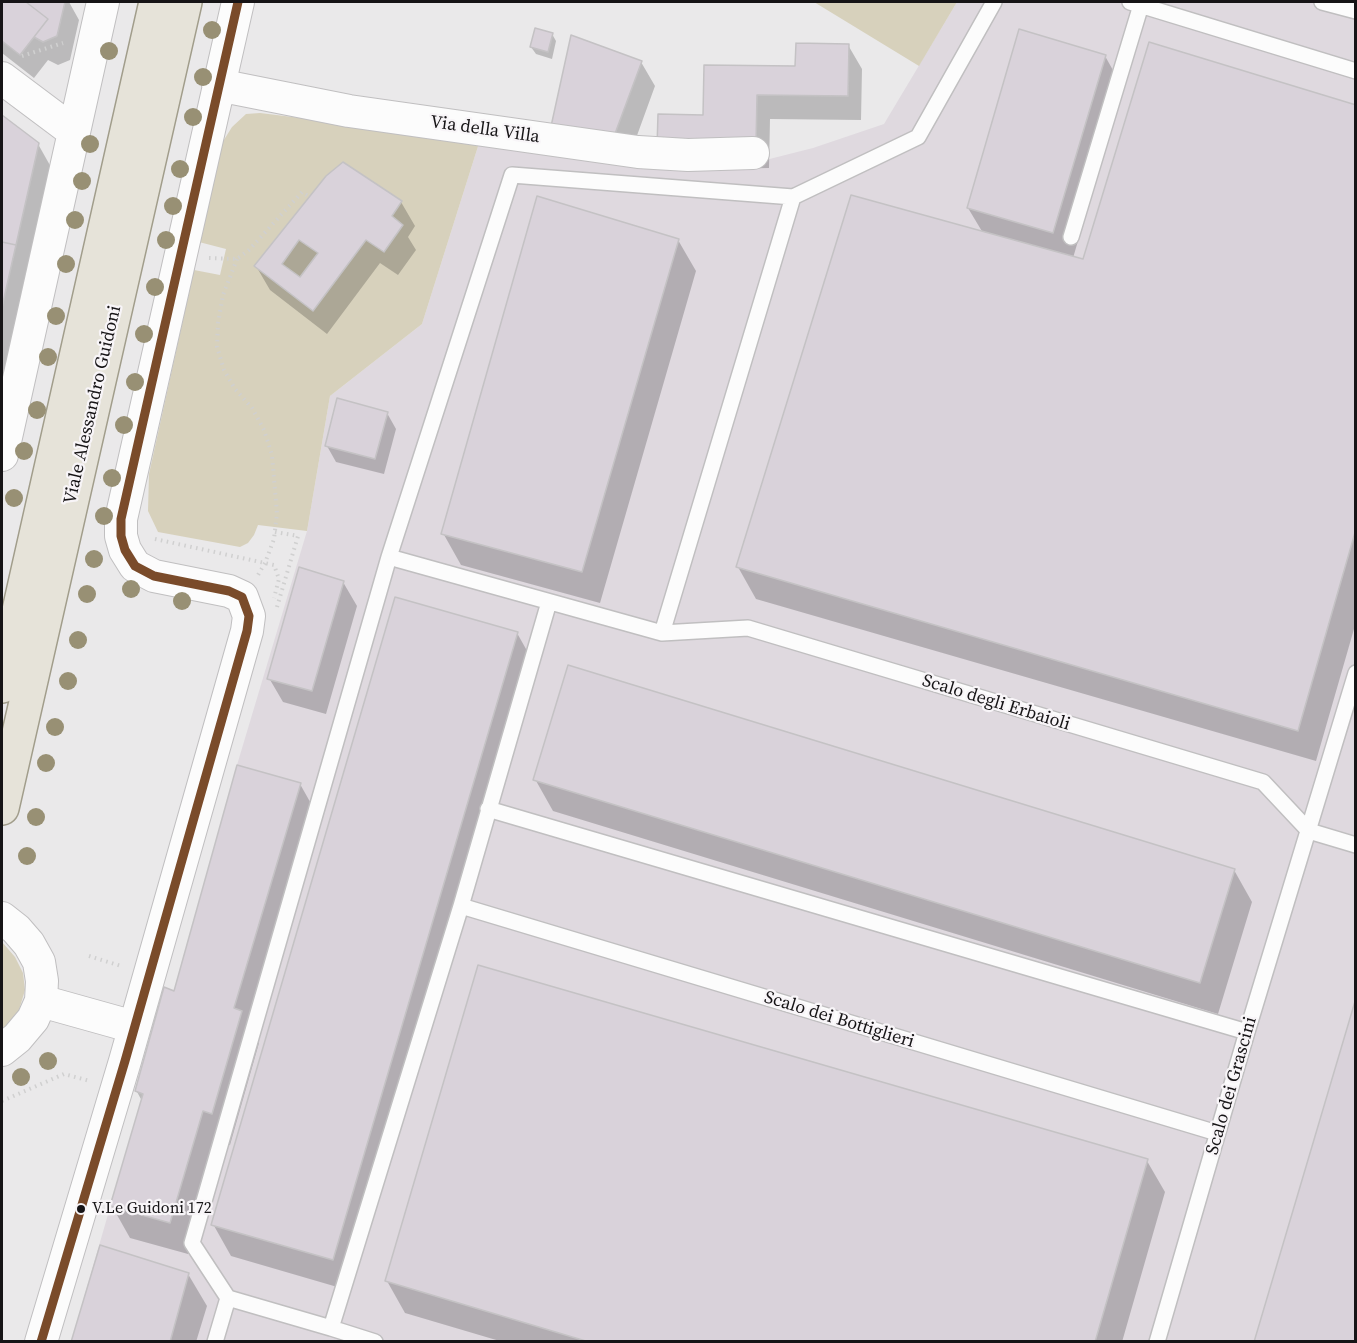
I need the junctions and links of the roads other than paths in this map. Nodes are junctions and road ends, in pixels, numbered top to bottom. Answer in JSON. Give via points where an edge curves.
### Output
{"nodes":[{"id":1,"x":103,"y":2,"type":"edge"},
{"id":2,"x":156,"y":2,"type":"edge"},
{"id":3,"x":185,"y":2,"type":"edge"},
{"id":4,"x":238,"y":2,"type":"edge"},
{"id":5,"x":994,"y":2,"type":"edge"},
{"id":6,"x":1322,"y":2,"type":"edge"},
{"id":7,"x":1136,"y":3,"type":"edge"},
{"id":8,"x":1356,"y":12,"type":"edge"},
{"id":9,"x":10,"y":68,"type":"edge"},
{"id":10,"x":1356,"y":71,"type":"edge"},
{"id":11,"x":218,"y":85,"type":"junction"},
{"id":12,"x":74,"y":132,"type":"junction"},
{"id":13,"x":753,"y":153,"type":"dead end"},
{"id":14,"x":793,"y":197,"type":"junction"},
{"id":15,"x":1071,"y":237,"type":"dead end"},
{"id":16,"x":2,"y":455,"type":"edge"},
{"id":17,"x":389,"y":557,"type":"junction"},
{"id":18,"x":549,"y":602,"type":"junction"},
{"id":19,"x":662,"y":633,"type":"junction"},
{"id":20,"x":1356,"y":673,"type":"edge"},
{"id":21,"x":2,"y":686,"type":"edge"},
{"id":22,"x":2,"y":808,"type":"edge"},
{"id":23,"x":488,"y":809,"type":"junction"},
{"id":24,"x":1309,"y":831,"type":"junction"},
{"id":25,"x":1356,"y":845,"type":"edge"},
{"id":26,"x":461,"y":906,"type":"junction"},
{"id":27,"x":2,"y":918,"type":"edge"},
{"id":28,"x":40,"y":1000,"type":"junction"},
{"id":29,"x":134,"y":1027,"type":"junction"},
{"id":30,"x":1247,"y":1032,"type":"junction"},
{"id":31,"x":2,"y":1050,"type":"edge"},
{"id":32,"x":1217,"y":1133,"type":"junction"},
{"id":33,"x":228,"y":1298,"type":"junction"},
{"id":34,"x":331,"y":1328,"type":"junction"},
{"id":35,"x":41,"y":1341,"type":"edge"},
{"id":36,"x":215,"y":1341,"type":"edge"},
{"id":37,"x":375,"y":1341,"type":"edge"},
{"id":38,"x":1157,"y":1341,"type":"edge"}],
"edges":[{"from":1,"to":12,"type":"street"},
{"from":2,"to":21,"type":"main road","name":"Viale Alessandro Guidoni"},
{"from":3,"to":22,"type":"main road","name":"Viale Alessandro Guidoni"},
{"from":4,"to":11,"type":"street"},
{"from":5,"to":14,"type":"lane","via":[[918,137]]},
{"from":6,"to":8,"type":"lane"},
{"from":7,"to":10,"type":"lane"},
{"from":7,"to":15,"type":"lane"},
{"from":9,"to":12,"type":"street"},
{"from":11,"to":13,"type":"street","name":"Via della Villa","via":[[349,111],[638,152]]},
{"from":11,"to":29,"type":"street","via":[[121,519],[121,537],[130,560],[147,574],[229,591],[242,597],[249,616]]},
{"from":12,"to":16,"type":"street"},
{"from":14,"to":17,"type":"lane","via":[[512,175]]},
{"from":14,"to":19,"type":"lane"},
{"from":17,"to":18,"type":"lane","name":"Scalo degli Erbaioli"},
{"from":17,"to":33,"type":"lane","via":[[192,1243]]},
{"from":18,"to":19,"type":"lane","name":"Scalo degli Erbaioli"},
{"from":18,"to":23,"type":"lane"},
{"from":19,"to":24,"type":"lane","name":"Scalo degli Erbaioli","via":[[748,628],[1263,782]]},
{"from":20,"to":24,"type":"lane","name":"Scalo dei Grascini"},
{"from":23,"to":26,"type":"lane"},
{"from":23,"to":30,"type":"lane"},
{"from":24,"to":25,"type":"lane"},
{"from":24,"to":30,"type":"lane","name":"Scalo dei Grascini"},
{"from":26,"to":32,"type":"lane","name":"Scalo dei Bottiglieri"},
{"from":26,"to":34,"type":"lane"},
{"from":27,"to":28,"type":"street","via":[[22,936],[39,962]]},
{"from":28,"to":29,"type":"street"},
{"from":28,"to":31,"type":"street","via":[[27,1027]]},
{"from":29,"to":35,"type":"street"},
{"from":30,"to":32,"type":"lane","name":"Scalo dei Grascini"},
{"from":32,"to":38,"type":"lane","name":"Scalo dei Grascini"},
{"from":33,"to":34,"type":"lane"},
{"from":33,"to":36,"type":"lane"},
{"from":34,"to":37,"type":"lane"}]}
